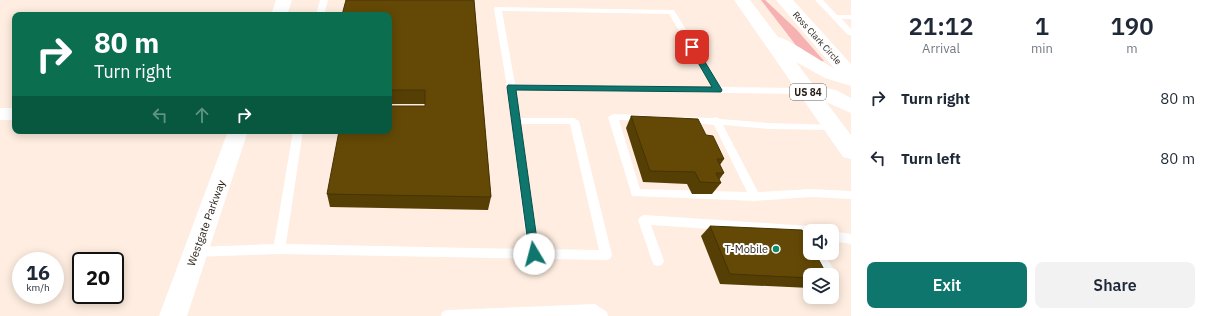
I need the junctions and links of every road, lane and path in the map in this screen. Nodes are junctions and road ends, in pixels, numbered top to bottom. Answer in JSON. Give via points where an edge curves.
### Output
{"nodes":[{"id":1,"x":284,"y":0,"type":"edge"},
{"id":2,"x":324,"y":0,"type":"edge"},
{"id":3,"x":742,"y":0,"type":"edge"},
{"id":4,"x":784,"y":0,"type":"edge"},
{"id":5,"x":819,"y":0,"type":"edge"},
{"id":6,"x":280,"y":12,"type":"edge"},
{"id":7,"x":321,"y":12,"type":"edge"},
{"id":8,"x":836,"y":17,"type":"junction"},
{"id":9,"x":851,"y":17,"type":"edge"},
{"id":10,"x":765,"y":32,"type":"junction"},
{"id":11,"x":851,"y":33,"type":"edge"},
{"id":12,"x":851,"y":75,"type":"edge"},
{"id":13,"x":851,"y":80,"type":"edge"},
{"id":14,"x":511,"y":87,"type":"junction"},
{"id":15,"x":718,"y":90,"type":"junction"},
{"id":16,"x":808,"y":91,"type":"junction"},
{"id":17,"x":851,"y":106,"type":"edge"},
{"id":18,"x":0,"y":114,"type":"edge"},
{"id":19,"x":12,"y":114,"type":"edge"},
{"id":20,"x":652,"y":118,"type":"edge"},
{"id":21,"x":676,"y":119,"type":"edge"},
{"id":22,"x":716,"y":120,"type":"junction"},
{"id":23,"x":516,"y":121,"type":"junction"},
{"id":24,"x":833,"y":127,"type":"junction"},
{"id":25,"x":237,"y":134,"type":"edge"},
{"id":26,"x":298,"y":134,"type":"edge"},
{"id":27,"x":851,"y":151,"type":"edge"},
{"id":28,"x":851,"y":195,"type":"edge"},
{"id":29,"x":755,"y":196,"type":"junction"},
{"id":30,"x":803,"y":230,"type":"edge"},
{"id":31,"x":839,"y":237,"type":"edge"},
{"id":32,"x":851,"y":239,"type":"edge"},
{"id":33,"x":279,"y":249,"type":"junction"},
{"id":34,"x":195,"y":252,"type":"junction"},
{"id":35,"x":534,"y":254,"type":"junction"},
{"id":36,"x":658,"y":261,"type":"dead end"},
{"id":37,"x":173,"y":316,"type":"edge"},
{"id":38,"x":447,"y":316,"type":"edge"},
{"id":39,"x":602,"y":316,"type":"edge"}],
"edges":[{"from":1,"to":6,"type":"main road"},
{"from":2,"to":7,"type":"lane"},
{"from":3,"to":10,"type":"main road","number":"US 84"},
{"from":4,"to":12,"type":"main road","name":"Ross Clark Circle"},
{"from":5,"to":8,"type":"lane"},
{"from":8,"to":9,"type":"lane"},
{"from":8,"to":11,"type":"lane"},
{"from":10,"to":13,"type":"main road","via":[[817,68]]},
{"from":10,"to":16,"type":"main road","number":"US 84"},
{"from":14,"to":15,"type":"lane"},
{"from":14,"to":15,"type":"lane","via":[[498,9],[671,12]]},
{"from":14,"to":23,"type":"lane"},
{"from":15,"to":16,"type":"lane"},
{"from":16,"to":17,"type":"main road","via":[[829,95]]},
{"from":16,"to":24,"type":"main road","number":"US 84"},
{"from":18,"to":19,"type":"street"},
{"from":20,"to":29,"type":"lane","via":[[613,117],[636,193]]},
{"from":21,"to":22,"type":"lane"},
{"from":22,"to":24,"type":"lane","via":[[769,126]]},
{"from":22,"to":29,"type":"lane"},
{"from":23,"to":35,"type":"lane"},
{"from":23,"to":35,"type":"lane","via":[[574,121],[606,255]]},
{"from":24,"to":27,"type":"main road","number":"US 84"},
{"from":25,"to":34,"type":"main road","name":"Westgate Parkway"},
{"from":26,"to":33,"type":"lane"},
{"from":28,"to":29,"type":"lane","via":[[811,192]]},
{"from":30,"to":36,"type":"lane","via":[[644,220]]},
{"from":31,"to":32,"type":"lane"},
{"from":33,"to":34,"type":"lane"},
{"from":33,"to":35,"type":"lane"},
{"from":34,"to":37,"type":"main road","name":"Westgate Parkway"},
{"from":38,"to":39,"type":"lane","via":[[595,310]]}]}
